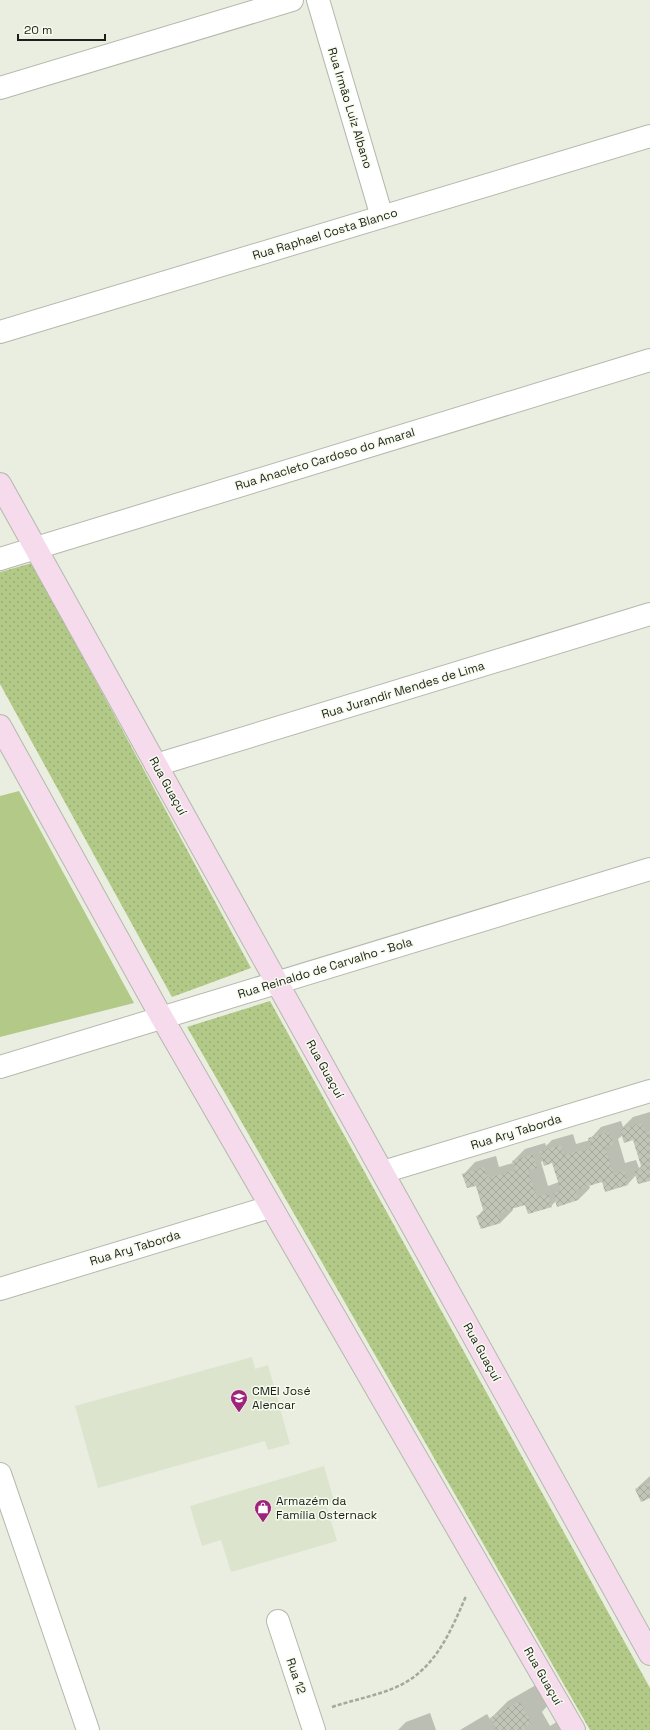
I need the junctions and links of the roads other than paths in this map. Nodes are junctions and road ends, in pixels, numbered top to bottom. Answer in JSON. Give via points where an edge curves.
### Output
{"nodes":[{"id":1,"x":292,"y":0,"type":"edge"},
{"id":2,"x":318,"y":0,"type":"edge"},
{"id":3,"x":0,"y":88,"type":"edge"},
{"id":4,"x":650,"y":136,"type":"edge"},
{"id":5,"x":382,"y":217,"type":"junction"},
{"id":6,"x":0,"y":332,"type":"edge"},
{"id":7,"x":650,"y":360,"type":"edge"},
{"id":8,"x":0,"y":484,"type":"edge"},
{"id":9,"x":36,"y":548,"type":"junction"},
{"id":10,"x":0,"y":559,"type":"edge"},
{"id":11,"x":650,"y":614,"type":"edge"},
{"id":12,"x":0,"y":726,"type":"edge"},
{"id":13,"x":156,"y":765,"type":"junction"},
{"id":14,"x":650,"y":869,"type":"edge"},
{"id":15,"x":277,"y":983,"type":"junction"},
{"id":16,"x":162,"y":1018,"type":"junction"},
{"id":17,"x":0,"y":1067,"type":"edge"},
{"id":18,"x":650,"y":1091,"type":"edge"},
{"id":19,"x":383,"y":1172,"type":"junction"},
{"id":20,"x":270,"y":1206,"type":"junction"},
{"id":21,"x":0,"y":1289,"type":"edge"},
{"id":22,"x":0,"y":1474,"type":"edge"},
{"id":23,"x":278,"y":1622,"type":"dead end"},
{"id":24,"x":650,"y":1654,"type":"edge"},
{"id":25,"x":312,"y":1722,"type":"edge"},
{"id":26,"x":88,"y":1730,"type":"edge"},
{"id":27,"x":574,"y":1730,"type":"edge"}],
"edges":[{"from":1,"to":3,"type":"street"},
{"from":2,"to":5,"type":"street","name":"Rua Irmão Luiz Albano"},
{"from":4,"to":5,"type":"street","name":"Rua Raphael Costa Blanco"},
{"from":5,"to":6,"type":"street","name":"Rua Raphael Costa Blanco"},
{"from":7,"to":9,"type":"street","name":"Rua Anacleto Cardoso do Amaral"},
{"from":8,"to":9,"type":"street","name":"Rua Guaçuí"},
{"from":9,"to":10,"type":"street","name":"Rua Anacleto Cardoso do Amaral"},
{"from":9,"to":13,"type":"street","name":"Rua Guaçuí"},
{"from":11,"to":13,"type":"street","name":"Rua Jurandir Mendes de Lima"},
{"from":12,"to":16,"type":"street","name":"Rua Guaçuí"},
{"from":13,"to":15,"type":"street","name":"Rua Guaçuí"},
{"from":14,"to":15,"type":"street","name":"Rua Reinaldo de Carvalho - Bola"},
{"from":15,"to":16,"type":"street","name":"Rua Reinaldo de Carvalho - Bola"},
{"from":15,"to":19,"type":"street","name":"Rua Guaçuí"},
{"from":16,"to":17,"type":"street","name":"Rua Reinaldo de Carvalho - Bola"},
{"from":16,"to":20,"type":"street","name":"Rua Guaçuí"},
{"from":18,"to":19,"type":"street","name":"Rua Ary Taborda"},
{"from":19,"to":24,"type":"street","name":"Rua Guaçuí"},
{"from":20,"to":21,"type":"street","name":"Rua Ary Taborda"},
{"from":20,"to":27,"type":"street","name":"Rua Guaçuí"},
{"from":22,"to":26,"type":"street"},
{"from":23,"to":25,"type":"street","name":"Rua 12"}]}
